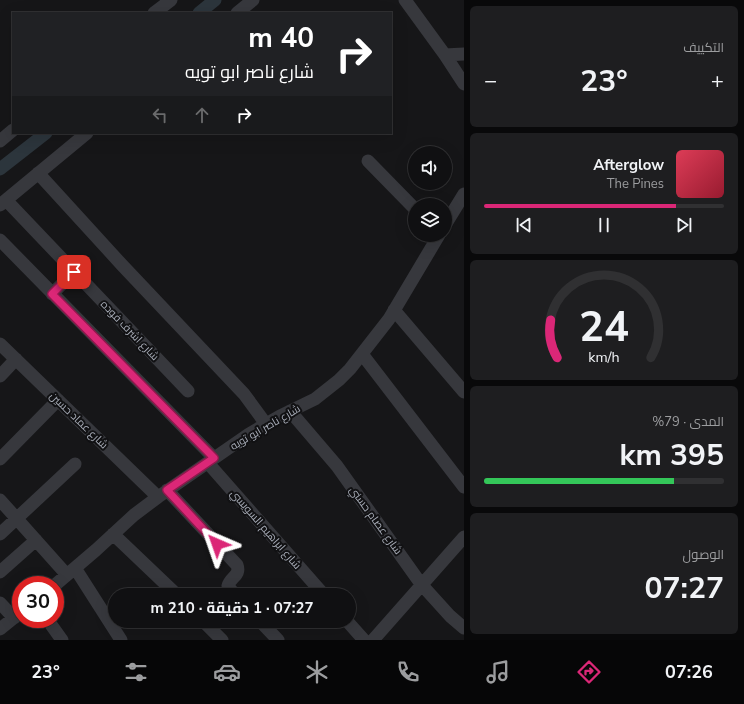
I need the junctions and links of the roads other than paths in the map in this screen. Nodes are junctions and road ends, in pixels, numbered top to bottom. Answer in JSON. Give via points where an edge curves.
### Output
{"nodes":[{"id":1,"x":171,"y":0,"type":"edge"},
{"id":2,"x":253,"y":0,"type":"edge"},
{"id":3,"x":405,"y":0,"type":"edge"},
{"id":4,"x":155,"y":12,"type":"edge"},
{"id":5,"x":238,"y":12,"type":"edge"},
{"id":6,"x":464,"y":54,"type":"edge"},
{"id":7,"x":445,"y":55,"type":"junction"},
{"id":8,"x":464,"y":84,"type":"edge"},
{"id":9,"x":12,"y":131,"type":"edge"},
{"id":10,"x":86,"y":134,"type":"edge"},
{"id":11,"x":0,"y":141,"type":"edge"},
{"id":12,"x":368,"y":161,"type":"dead end"},
{"id":13,"x":38,"y":173,"type":"junction"},
{"id":14,"x":464,"y":194,"type":"edge"},
{"id":15,"x":408,"y":202,"type":"edge"},
{"id":16,"x":3,"y":203,"type":"edge"},
{"id":17,"x":452,"y":214,"type":"edge"},
{"id":18,"x":0,"y":240,"type":"edge"},
{"id":19,"x":435,"y":242,"type":"edge"},
{"id":20,"x":74,"y":272,"type":"junction"},
{"id":21,"x":52,"y":294,"type":"junction"},
{"id":22,"x":394,"y":310,"type":"junction"},
{"id":23,"x":0,"y":344,"type":"edge"},
{"id":24,"x":362,"y":354,"type":"junction"},
{"id":25,"x":16,"y":359,"type":"junction"},
{"id":26,"x":0,"y":376,"type":"edge"},
{"id":27,"x":188,"y":391,"type":"dead end"},
{"id":28,"x":464,"y":392,"type":"edge"},
{"id":29,"x":58,"y":400,"type":"junction"},
{"id":30,"x":290,"y":411,"type":"junction"},
{"id":31,"x":266,"y":424,"type":"junction"},
{"id":32,"x":0,"y":459,"type":"edge"},
{"id":33,"x":211,"y":460,"type":"junction"},
{"id":34,"x":75,"y":464,"type":"dead end"},
{"id":35,"x":464,"y":486,"type":"edge"},
{"id":36,"x":163,"y":494,"type":"junction"},
{"id":37,"x":0,"y":500,"type":"edge"},
{"id":38,"x":17,"y":518,"type":"junction"},
{"id":39,"x":0,"y":534,"type":"edge"},
{"id":40,"x":113,"y":534,"type":"junction"},
{"id":41,"x":464,"y":536,"type":"edge"},
{"id":42,"x":36,"y":540,"type":"junction"},
{"id":43,"x":0,"y":572,"type":"edge"},
{"id":44,"x":71,"y":572,"type":"junction"},
{"id":45,"x":64,"y":578,"type":"edge"},
{"id":46,"x":421,"y":584,"type":"junction"},
{"id":47,"x":169,"y":588,"type":"edge"},
{"id":48,"x":230,"y":588,"type":"edge"},
{"id":49,"x":318,"y":588,"type":"edge"},
{"id":50,"x":0,"y":603,"type":"edge"},
{"id":51,"x":12,"y":611,"type":"edge"},
{"id":52,"x":12,"y":619,"type":"edge"},
{"id":53,"x":356,"y":627,"type":"edge"},
{"id":54,"x":54,"y":628,"type":"edge"},
{"id":55,"x":210,"y":628,"type":"edge"},
{"id":56,"x":267,"y":628,"type":"edge"},
{"id":57,"x":464,"y":628,"type":"edge"},
{"id":58,"x":0,"y":629,"type":"edge"},
{"id":59,"x":373,"y":639,"type":"edge"},
{"id":60,"x":62,"y":640,"type":"edge"},
{"id":61,"x":122,"y":640,"type":"edge"},
{"id":62,"x":222,"y":640,"type":"edge"},
{"id":63,"x":278,"y":640,"type":"edge"}],
"edges":[{"from":1,"to":4,"type":"street"},
{"from":2,"to":5,"type":"street"},
{"from":3,"to":7,"type":"street"},
{"from":6,"to":7,"type":"street"},
{"from":7,"to":8,"type":"street"},
{"from":9,"to":11,"type":"street"},
{"from":10,"to":13,"type":"street"},
{"from":12,"to":15,"type":"street"},
{"from":13,"to":16,"type":"street"},
{"from":13,"to":31,"type":"street","via":[[244,394]]},
{"from":14,"to":17,"type":"street"},
{"from":16,"to":20,"type":"street","name":"شارع اشرف فوده"},
{"from":18,"to":21,"type":"street","name":"شارع ابراهيم السويسي"},
{"from":19,"to":22,"type":"street","name":"شارع ناصر ابو تويه"},
{"from":20,"to":21,"type":"street"},
{"from":20,"to":27,"type":"street","name":"شارع اشرف فوده"},
{"from":21,"to":33,"type":"street","name":"شارع ابراهيم السويسي"},
{"from":22,"to":24,"type":"street","name":"شارع ناصر ابو تويه"},
{"from":22,"to":28,"type":"street"},
{"from":23,"to":25,"type":"street","name":"شارع عماد حسين"},
{"from":24,"to":30,"type":"street","name":"شارع ناصر ابو تويه","via":[[328,390]]},
{"from":24,"to":35,"type":"street"},
{"from":25,"to":26,"type":"street"},
{"from":25,"to":29,"type":"street","name":"شارع عماد حسين"},
{"from":29,"to":32,"type":"street"},
{"from":29,"to":36,"type":"street","name":"شارع عماد حسين"},
{"from":30,"to":31,"type":"street","name":"شارع ناصر ابو تويه"},
{"from":30,"to":46,"type":"street","name":"شارع عصام حسني","via":[[338,466]]},
{"from":31,"to":33,"type":"street","name":"شارع ناصر ابو تويه"},
{"from":33,"to":36,"type":"street","name":"شارع ناصر ابو تويه"},
{"from":33,"to":49,"type":"street","name":"شارع ابراهيم السويسي"},
{"from":34,"to":38,"type":"street"},
{"from":36,"to":40,"type":"street","name":"شارع ناصر ابو تويه"},
{"from":36,"to":48,"type":"street","name":"شارع عماد حسين","via":[[236,565],[238,568],[236,575],[229,582]]},
{"from":37,"to":38,"type":"street"},
{"from":38,"to":39,"type":"street"},
{"from":38,"to":42,"type":"street"},
{"from":40,"to":44,"type":"street","name":"شارع ناصر ابو تويه"},
{"from":40,"to":47,"type":"street"},
{"from":41,"to":46,"type":"street"},
{"from":42,"to":43,"type":"street"},
{"from":42,"to":44,"type":"street"},
{"from":44,"to":45,"type":"street","name":"شارع ناصر ابو تويه"},
{"from":44,"to":61,"type":"street"},
{"from":46,"to":57,"type":"street","name":"شارع عصام حسني"},
{"from":46,"to":59,"type":"street"},
{"from":50,"to":51,"type":"street"},
{"from":52,"to":58,"type":"street"},
{"from":53,"to":59,"type":"street"},
{"from":54,"to":60,"type":"street"},
{"from":55,"to":62,"type":"street"},
{"from":56,"to":63,"type":"street"}]}
